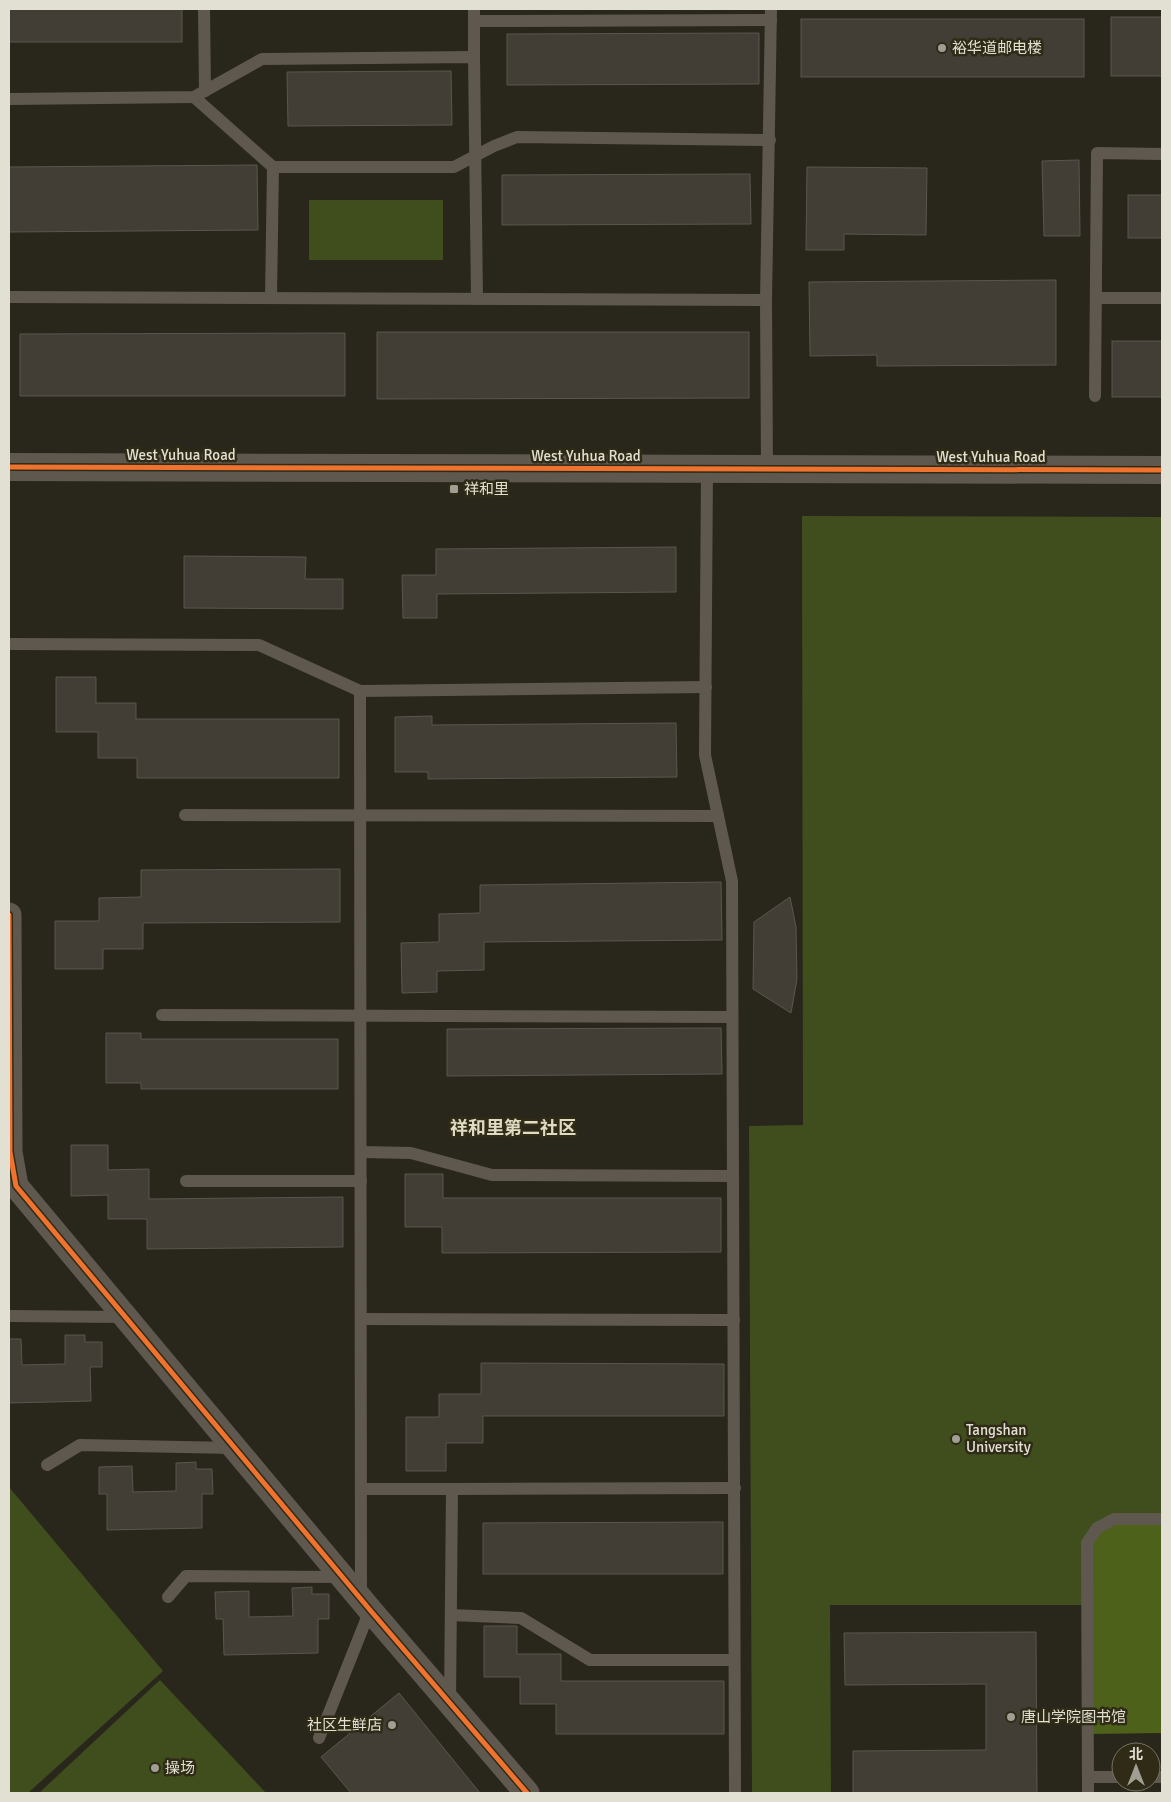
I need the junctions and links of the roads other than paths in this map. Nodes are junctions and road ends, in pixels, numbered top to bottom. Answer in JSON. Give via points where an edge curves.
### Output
{"nodes":[{"id":1,"x":204,"y":9,"type":"edge"},
{"id":2,"x":771,"y":14,"type":"edge"},
{"id":3,"x":474,"y":15,"type":"edge"},
{"id":4,"x":474,"y":57,"type":"junction"},
{"id":5,"x":200,"y":94,"type":"junction"},
{"id":6,"x":9,"y":99,"type":"edge"},
{"id":7,"x":770,"y":140,"type":"junction"},
{"id":8,"x":1162,"y":154,"type":"edge"},
{"id":9,"x":476,"y":155,"type":"junction"},
{"id":10,"x":273,"y":166,"type":"junction"},
{"id":11,"x":9,"y":297,"type":"edge"},
{"id":12,"x":271,"y":298,"type":"junction"},
{"id":13,"x":1096,"y":298,"type":"junction"},
{"id":14,"x":1162,"y":298,"type":"edge"},
{"id":15,"x":477,"y":299,"type":"junction"},
{"id":16,"x":766,"y":300,"type":"junction"},
{"id":17,"x":1095,"y":396,"type":"dead end"},
{"id":18,"x":9,"y":468,"type":"edge"},
{"id":19,"x":707,"y":469,"type":"junction"},
{"id":20,"x":767,"y":469,"type":"junction"},
{"id":21,"x":1162,"y":470,"type":"edge"},
{"id":22,"x":9,"y":644,"type":"edge"},
{"id":23,"x":706,"y":687,"type":"junction"},
{"id":24,"x":360,"y":691,"type":"junction"},
{"id":25,"x":185,"y":815,"type":"dead end"},
{"id":26,"x":360,"y":815,"type":"junction"},
{"id":27,"x":718,"y":816,"type":"junction"},
{"id":28,"x":9,"y":914,"type":"edge"},
{"id":29,"x":162,"y":1015,"type":"dead end"},
{"id":30,"x":360,"y":1015,"type":"junction"},
{"id":31,"x":732,"y":1017,"type":"junction"},
{"id":32,"x":9,"y":1055,"type":"edge"},
{"id":33,"x":361,"y":1152,"type":"junction"},
{"id":34,"x":732,"y":1176,"type":"junction"},
{"id":35,"x":186,"y":1181,"type":"dead end"},
{"id":36,"x":361,"y":1181,"type":"junction"},
{"id":37,"x":13,"y":1186,"type":"edge"},
{"id":38,"x":9,"y":1316,"type":"edge"},
{"id":39,"x":126,"y":1316,"type":"junction"},
{"id":40,"x":361,"y":1319,"type":"junction"},
{"id":41,"x":734,"y":1320,"type":"junction"},
{"id":42,"x":236,"y":1448,"type":"junction"},
{"id":43,"x":47,"y":1465,"type":"dead end"},
{"id":44,"x":735,"y":1488,"type":"junction"},
{"id":45,"x":361,"y":1489,"type":"junction"},
{"id":46,"x":452,"y":1489,"type":"junction"},
{"id":47,"x":1162,"y":1519,"type":"edge"},
{"id":48,"x":343,"y":1577,"type":"junction"},
{"id":49,"x":168,"y":1597,"type":"dead end"},
{"id":50,"x":366,"y":1603,"type":"junction"},
{"id":51,"x":451,"y":1614,"type":"junction"},
{"id":52,"x":734,"y":1660,"type":"junction"},
{"id":53,"x":450,"y":1702,"type":"junction"},
{"id":54,"x":319,"y":1738,"type":"dead end"},
{"id":55,"x":1088,"y":1777,"type":"junction"},
{"id":56,"x":1111,"y":1777,"type":"edge"},
{"id":57,"x":528,"y":1793,"type":"edge"},
{"id":58,"x":735,"y":1793,"type":"edge"},
{"id":59,"x":1088,"y":1793,"type":"edge"}],
"edges":[{"from":1,"to":5,"type":"lane"},
{"from":2,"to":3,"type":"lane"},
{"from":2,"to":7,"type":"lane"},
{"from":3,"to":4,"type":"lane"},
{"from":4,"to":5,"type":"lane","via":[[262,59]]},
{"from":4,"to":9,"type":"lane"},
{"from":5,"to":6,"type":"lane"},
{"from":5,"to":10,"type":"lane"},
{"from":7,"to":9,"type":"lane","via":[[517,137]]},
{"from":7,"to":16,"type":"lane"},
{"from":8,"to":13,"type":"lane","via":[[1098,153]]},
{"from":9,"to":10,"type":"lane","via":[[454,167]]},
{"from":9,"to":15,"type":"lane"},
{"from":10,"to":12,"type":"lane"},
{"from":11,"to":12,"type":"lane"},
{"from":12,"to":15,"type":"lane"},
{"from":13,"to":14,"type":"lane"},
{"from":13,"to":17,"type":"lane"},
{"from":15,"to":16,"type":"lane"},
{"from":16,"to":20,"type":"lane"},
{"from":18,"to":19,"type":"street","name":"West Yuhua Road"},
{"from":19,"to":20,"type":"street","name":"West Yuhua Road"},
{"from":19,"to":23,"type":"lane"},
{"from":20,"to":21,"type":"street","name":"West Yuhua Road"},
{"from":22,"to":24,"type":"lane","via":[[259,645]]},
{"from":23,"to":24,"type":"lane"},
{"from":23,"to":27,"type":"lane","via":[[705,755]]},
{"from":24,"to":26,"type":"lane"},
{"from":25,"to":26,"type":"lane"},
{"from":26,"to":27,"type":"lane"},
{"from":26,"to":30,"type":"lane"},
{"from":27,"to":31,"type":"lane","via":[[732,881]]},
{"from":28,"to":32,"type":"street"},
{"from":29,"to":30,"type":"lane"},
{"from":30,"to":31,"type":"lane"},
{"from":30,"to":33,"type":"lane"},
{"from":31,"to":34,"type":"lane"},
{"from":32,"to":37,"type":"street"},
{"from":33,"to":34,"type":"lane","via":[[411,1153],[492,1175]]},
{"from":33,"to":36,"type":"lane"},
{"from":34,"to":41,"type":"lane"},
{"from":35,"to":36,"type":"lane"},
{"from":36,"to":40,"type":"lane"},
{"from":37,"to":39,"type":"street"},
{"from":38,"to":39,"type":"lane"},
{"from":39,"to":42,"type":"street"},
{"from":40,"to":41,"type":"lane"},
{"from":40,"to":45,"type":"lane"},
{"from":41,"to":44,"type":"lane"},
{"from":42,"to":43,"type":"lane","via":[[80,1445]]},
{"from":42,"to":48,"type":"street"},
{"from":44,"to":46,"type":"lane"},
{"from":44,"to":52,"type":"lane"},
{"from":45,"to":46,"type":"lane"},
{"from":45,"to":50,"type":"lane"},
{"from":46,"to":51,"type":"lane"},
{"from":47,"to":55,"type":"lane","via":[[1114,1519],[1098,1528],[1087,1543]]},
{"from":48,"to":49,"type":"lane","via":[[186,1576]]},
{"from":48,"to":50,"type":"street"},
{"from":50,"to":53,"type":"street"},
{"from":50,"to":54,"type":"lane"},
{"from":51,"to":52,"type":"lane","via":[[521,1618],[590,1660]]},
{"from":51,"to":53,"type":"lane"},
{"from":52,"to":58,"type":"lane"},
{"from":53,"to":57,"type":"street"},
{"from":55,"to":56,"type":"lane"},
{"from":55,"to":59,"type":"lane"}]}
